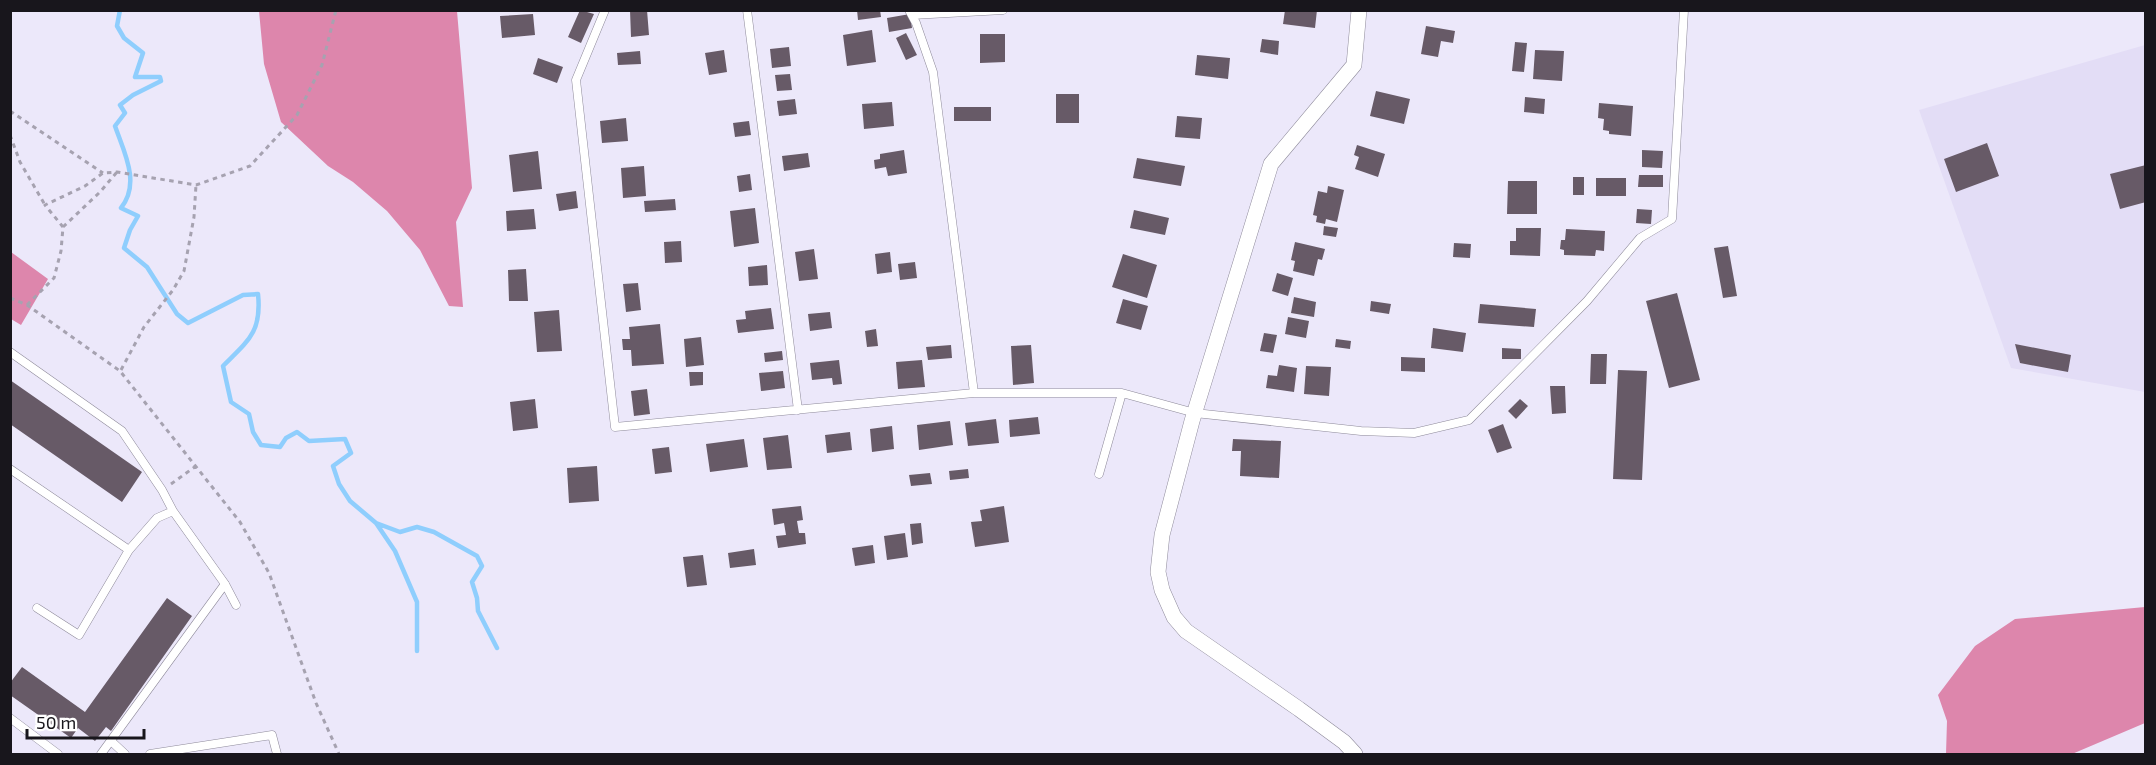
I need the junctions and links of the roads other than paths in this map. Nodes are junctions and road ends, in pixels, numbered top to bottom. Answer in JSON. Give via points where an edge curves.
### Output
{"nodes":[{"id":1,"x":605,"y":10,"type":"edge"},
{"id":2,"x":747,"y":10,"type":"edge"},
{"id":3,"x":1003,"y":10,"type":"edge"},
{"id":4,"x":1359,"y":10,"type":"edge"},
{"id":5,"x":1684,"y":10,"type":"edge"},
{"id":6,"x":911,"y":13,"type":"edge"},
{"id":7,"x":10,"y":352,"type":"edge"},
{"id":8,"x":974,"y":393,"type":"junction"},
{"id":9,"x":1122,"y":393,"type":"junction"},
{"id":10,"x":798,"y":410,"type":"junction"},
{"id":11,"x":1195,"y":413,"type":"junction"},
{"id":12,"x":10,"y":470,"type":"edge"},
{"id":13,"x":1099,"y":474,"type":"dead end"},
{"id":14,"x":173,"y":511,"type":"junction"},
{"id":15,"x":129,"y":550,"type":"junction"},
{"id":16,"x":225,"y":584,"type":"junction"},
{"id":17,"x":236,"y":605,"type":"dead end"},
{"id":18,"x":37,"y":608,"type":"dead end"},
{"id":19,"x":10,"y":718,"type":"edge"},
{"id":20,"x":111,"y":741,"type":"junction"},
{"id":21,"x":58,"y":754,"type":"edge"},
{"id":22,"x":101,"y":754,"type":"edge"},
{"id":23,"x":125,"y":754,"type":"edge"},
{"id":24,"x":150,"y":754,"type":"edge"},
{"id":25,"x":277,"y":754,"type":"edge"},
{"id":26,"x":1355,"y":754,"type":"edge"}],
"edges":[{"from":1,"to":10,"type":"lane","via":[[576,80],[615,427]]},
{"from":2,"to":10,"type":"lane"},
{"from":3,"to":6,"type":"lane"},
{"from":4,"to":11,"type":"street","via":[[1354,65],[1271,164]]},
{"from":5,"to":11,"type":"lane","via":[[1672,219],[1640,238],[1587,301],[1469,420],[1414,433]]},
{"from":6,"to":8,"type":"lane","via":[[933,72]]},
{"from":7,"to":14,"type":"lane","via":[[122,431]]},
{"from":8,"to":9,"type":"lane"},
{"from":8,"to":10,"type":"lane"},
{"from":9,"to":11,"type":"lane"},
{"from":9,"to":13,"type":"lane"},
{"from":11,"to":26,"type":"street","via":[[1162,535],[1158,572],[1174,617],[1186,632],[1308,715]]},
{"from":12,"to":15,"type":"lane"},
{"from":14,"to":15,"type":"lane","via":[[157,518]]},
{"from":14,"to":16,"type":"lane"},
{"from":15,"to":18,"type":"lane","via":[[79,635]]},
{"from":16,"to":17,"type":"lane"},
{"from":16,"to":20,"type":"lane"},
{"from":19,"to":21,"type":"lane"},
{"from":20,"to":22,"type":"lane"},
{"from":20,"to":23,"type":"lane"},
{"from":24,"to":25,"type":"lane","via":[[272,735]]}]}
